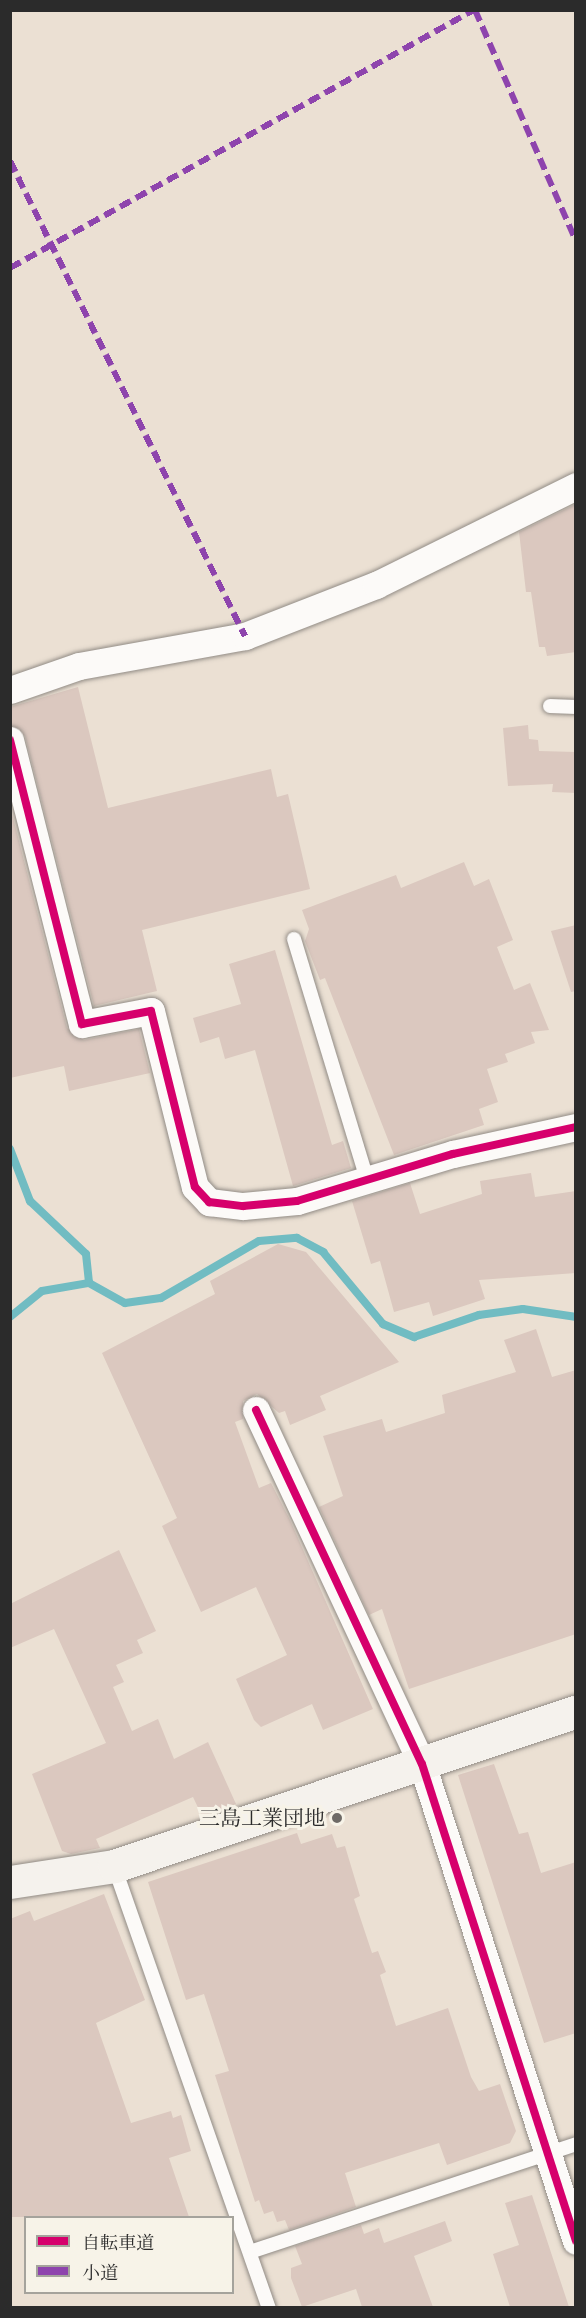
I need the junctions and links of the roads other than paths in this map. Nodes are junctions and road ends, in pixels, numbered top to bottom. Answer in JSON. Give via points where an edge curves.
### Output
{"nodes":[{"id":1,"x":576,"y":486,"type":"edge"},
{"id":2,"x":10,"y":690,"type":"edge"},
{"id":3,"x":550,"y":706,"type":"dead end"},
{"id":4,"x":576,"y":707,"type":"edge"},
{"id":5,"x":10,"y":740,"type":"edge"},
{"id":6,"x":294,"y":939,"type":"dead end"},
{"id":7,"x":576,"y":1128,"type":"edge"},
{"id":8,"x":368,"y":1179,"type":"junction"},
{"id":9,"x":256,"y":1410,"type":"dead end"},
{"id":10,"x":576,"y":1711,"type":"edge"},
{"id":11,"x":422,"y":1764,"type":"junction"},
{"id":12,"x":114,"y":1866,"type":"junction"},
{"id":13,"x":10,"y":1882,"type":"edge"},
{"id":14,"x":576,"y":2144,"type":"edge"},
{"id":15,"x":546,"y":2154,"type":"junction"},
{"id":16,"x":576,"y":2241,"type":"edge"},
{"id":17,"x":250,"y":2252,"type":"junction"},
{"id":18,"x":269,"y":2307,"type":"edge"}],
"edges":[{"from":1,"to":2,"type":"street","via":[[376,585],[246,636],[79,666]]},
{"from":3,"to":4,"type":"lane"},
{"from":5,"to":8,"type":"street","via":[[82,1024],[151,1011],[195,1187],[208,1202],[243,1206],[297,1201]]},
{"from":6,"to":8,"type":"lane"},
{"from":7,"to":8,"type":"street","via":[[453,1154]]},
{"from":9,"to":11,"type":"street"},
{"from":10,"to":11,"type":"main road"},
{"from":11,"to":12,"type":"main road"},
{"from":11,"to":15,"type":"street"},
{"from":12,"to":13,"type":"main road"},
{"from":12,"to":17,"type":"lane"},
{"from":14,"to":15,"type":"lane"},
{"from":15,"to":16,"type":"street"},
{"from":15,"to":17,"type":"lane"},
{"from":17,"to":18,"type":"lane"}]}
